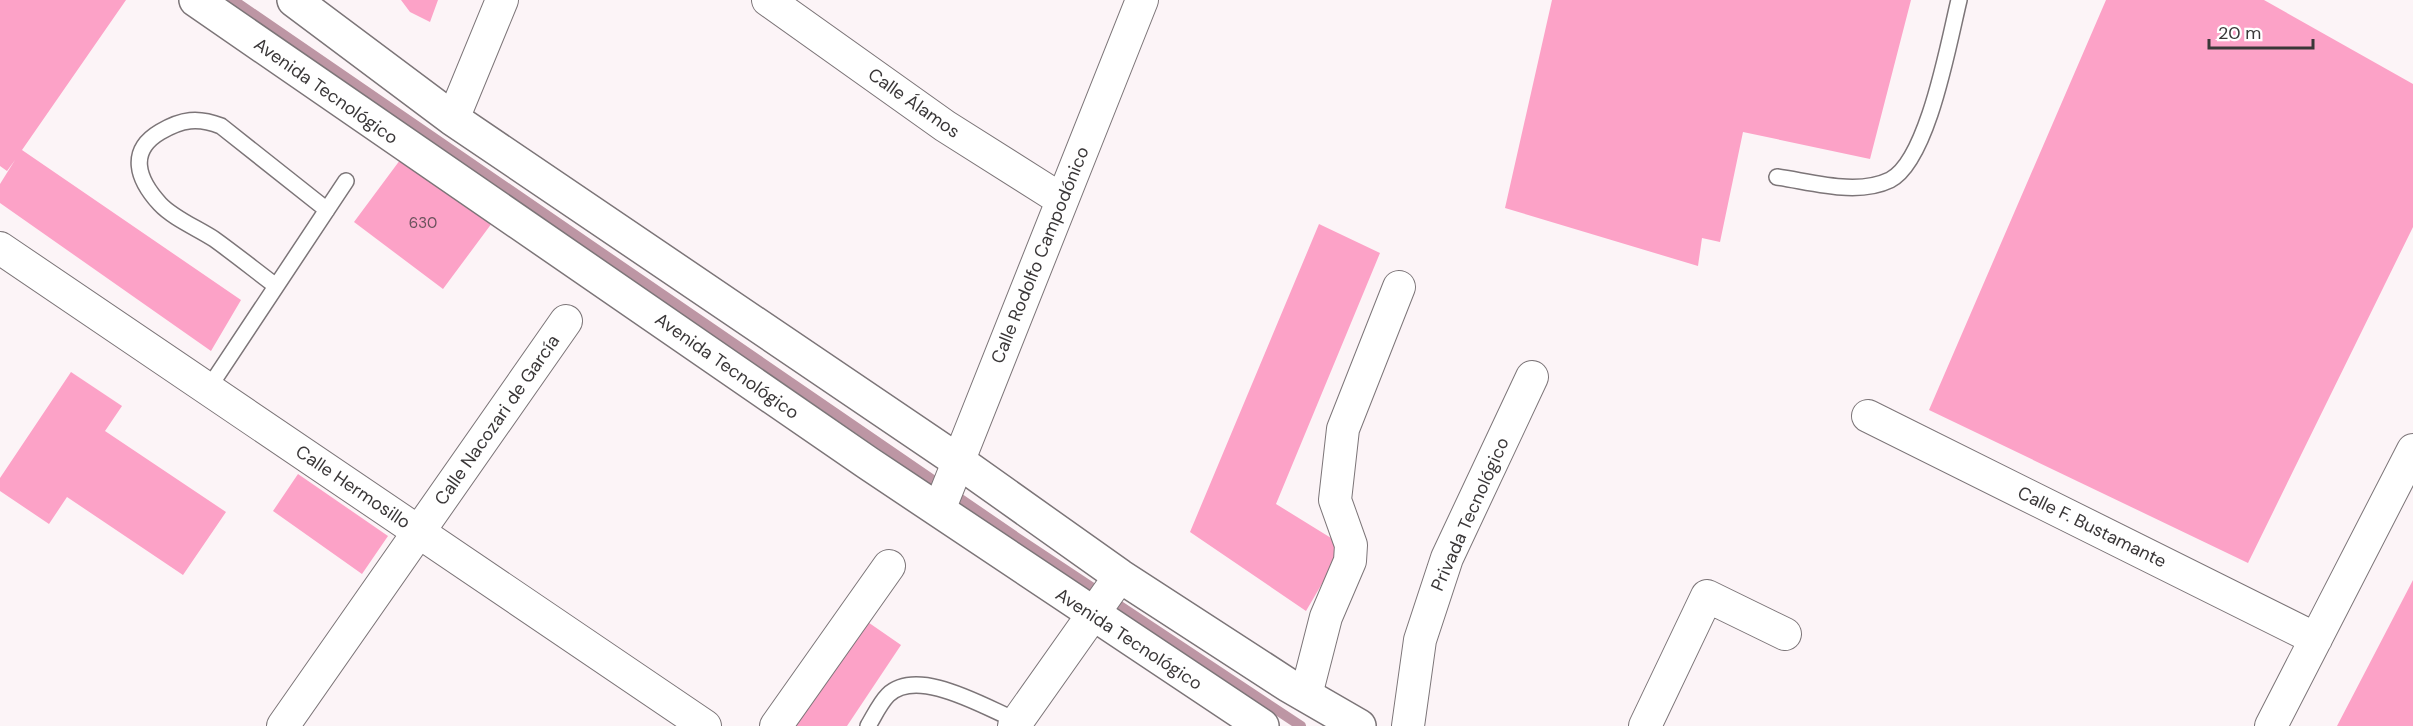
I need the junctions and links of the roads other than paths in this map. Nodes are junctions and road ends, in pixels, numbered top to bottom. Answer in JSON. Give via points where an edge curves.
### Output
{"nodes":[{"id":1,"x":196,"y":0,"type":"edge"},
{"id":2,"x":502,"y":0,"type":"edge"},
{"id":3,"x":768,"y":0,"type":"edge"},
{"id":4,"x":1142,"y":0,"type":"edge"},
{"id":5,"x":1959,"y":0,"type":"edge"},
{"id":6,"x":305,"y":3,"type":"edge"},
{"id":7,"x":453,"y":119,"type":"junction"},
{"id":8,"x":1777,"y":177,"type":"dead end"},
{"id":9,"x":346,"y":181,"type":"dead end"},
{"id":10,"x":1062,"y":200,"type":"junction"},
{"id":11,"x":327,"y":210,"type":"junction"},
{"id":12,"x":0,"y":248,"type":"edge"},
{"id":13,"x":276,"y":286,"type":"junction"},
{"id":14,"x":1399,"y":287,"type":"dead end"},
{"id":15,"x":566,"y":321,"type":"dead end"},
{"id":16,"x":1532,"y":377,"type":"dead end"},
{"id":17,"x":208,"y":389,"type":"junction"},
{"id":18,"x":1868,"y":416,"type":"dead end"},
{"id":19,"x":2413,"y":450,"type":"edge"},
{"id":20,"x":958,"y":461,"type":"junction"},
{"id":21,"x":939,"y":510,"type":"junction"},
{"id":22,"x":419,"y":532,"type":"junction"},
{"id":23,"x":889,"y":566,"type":"dead end"},
{"id":24,"x":1120,"y":576,"type":"junction"},
{"id":25,"x":1092,"y":615,"type":"junction"},
{"id":26,"x":1785,"y":634,"type":"dead end"},
{"id":27,"x":2316,"y":639,"type":"junction"},
{"id":28,"x":1306,"y":695,"type":"junction"},
{"id":29,"x":1016,"y":724,"type":"edge"},
{"id":30,"x":283,"y":726,"type":"edge"},
{"id":31,"x":705,"y":726,"type":"edge"},
{"id":32,"x":776,"y":726,"type":"edge"},
{"id":33,"x":868,"y":726,"type":"edge"},
{"id":34,"x":1262,"y":726,"type":"edge"},
{"id":35,"x":1359,"y":726,"type":"edge"},
{"id":36,"x":1408,"y":726,"type":"edge"},
{"id":37,"x":1646,"y":726,"type":"edge"},
{"id":38,"x":2271,"y":726,"type":"edge"}],
"edges":[{"from":1,"to":21,"type":"main road","name":"Avenida Tecnológico"},
{"from":2,"to":7,"type":"street"},
{"from":3,"to":10,"type":"street","name":"Calle Álamos","via":[[945,126]]},
{"from":4,"to":10,"type":"street","name":"Calle Rodolfo Campodónico"},
{"from":5,"to":8,"type":"lane","via":[[1926,127],[1911,161],[1891,179],[1865,186]]},
{"from":6,"to":7,"type":"main road"},
{"from":7,"to":20,"type":"main road"},
{"from":9,"to":11,"type":"lane"},
{"from":10,"to":20,"type":"street","name":"Calle Rodolfo Campodónico"},
{"from":11,"to":13,"type":"lane"},
{"from":11,"to":13,"type":"lane","via":[[221,126],[202,118],[185,120],[144,143],[138,158],[142,180],[160,205]]},
{"from":12,"to":17,"type":"street","name":"Calle Hermosillo"},
{"from":13,"to":17,"type":"lane"},
{"from":14,"to":28,"type":"street","via":[[1344,429],[1335,500],[1351,544],[1350,561],[1326,617]]},
{"from":15,"to":22,"type":"street","name":"Calle Nacozari de García"},
{"from":16,"to":36,"type":"street","name":"Privada Tecnológico","via":[[1447,558],[1420,640]]},
{"from":17,"to":22,"type":"street","name":"Calle Hermosillo"},
{"from":18,"to":27,"type":"street","name":"Calle F. Bustamante"},
{"from":19,"to":27,"type":"street"},
{"from":20,"to":21,"type":"street","name":"Calle Rodolfo Campodónico"},
{"from":20,"to":24,"type":"main road"},
{"from":21,"to":25,"type":"main road","name":"Avenida Tecnológico"},
{"from":22,"to":30,"type":"street","name":"Calle Nacozari de García"},
{"from":22,"to":31,"type":"street","name":"Calle Hermosillo"},
{"from":23,"to":32,"type":"street"},
{"from":24,"to":25,"type":"street"},
{"from":24,"to":28,"type":"main road"},
{"from":25,"to":29,"type":"street"},
{"from":25,"to":34,"type":"main road","name":"Avenida Tecnológico"},
{"from":26,"to":37,"type":"street","via":[[1707,596]]},
{"from":27,"to":38,"type":"street"},
{"from":28,"to":35,"type":"main road"},
{"from":29,"to":33,"type":"lane","via":[[922,683],[902,686],[888,695]]}]}
